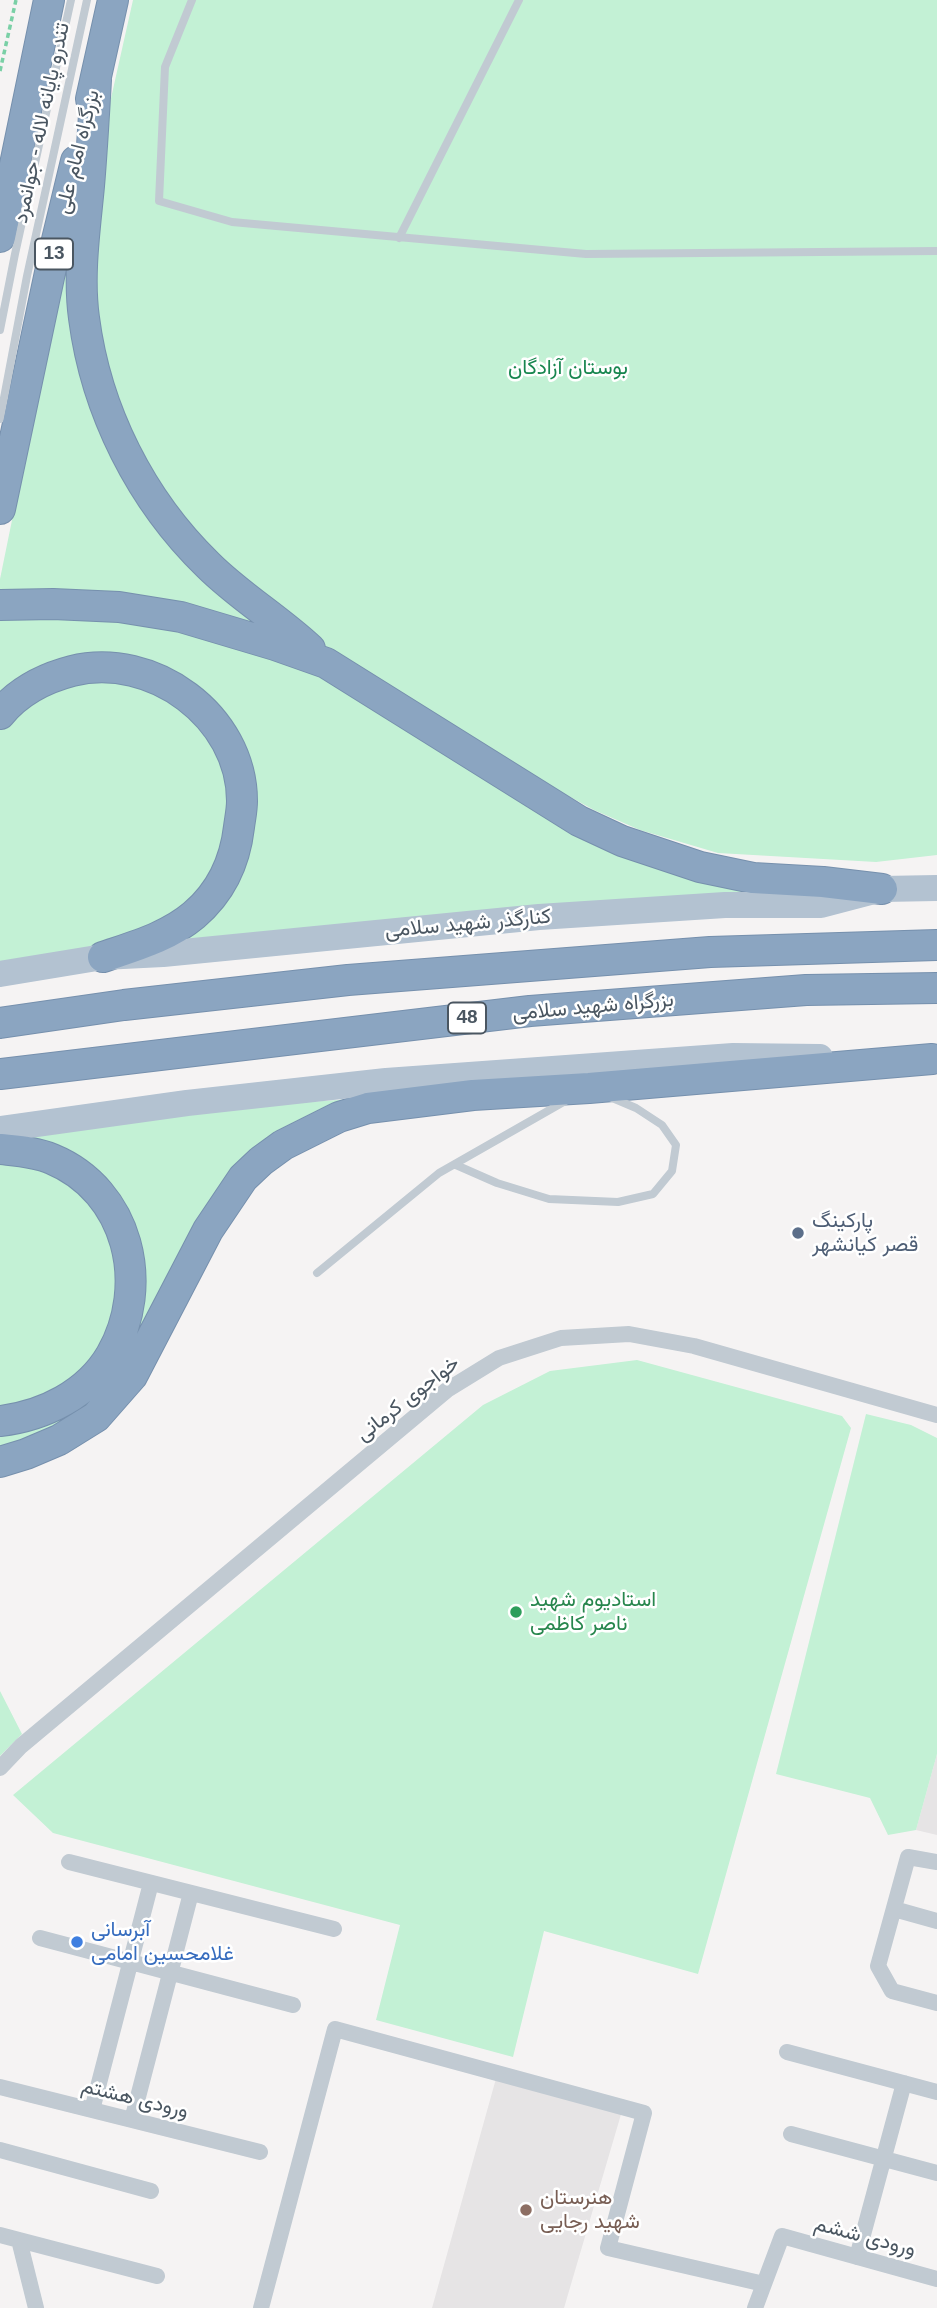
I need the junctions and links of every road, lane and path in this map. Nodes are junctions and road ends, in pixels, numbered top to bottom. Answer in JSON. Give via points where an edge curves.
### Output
{"nodes":[{"id":1,"x":16,"y":0,"type":"edge"},
{"id":2,"x":49,"y":0,"type":"edge"},
{"id":3,"x":71,"y":0,"type":"edge"},
{"id":4,"x":87,"y":0,"type":"edge"},
{"id":5,"x":113,"y":0,"type":"edge"},
{"id":6,"x":191,"y":0,"type":"edge"},
{"id":7,"x":519,"y":0,"type":"edge"},
{"id":8,"x":34,"y":68,"type":"junction"},
{"id":9,"x":0,"y":71,"type":"edge"},
{"id":10,"x":96,"y":80,"type":"junction"},
{"id":11,"x":0,"y":168,"type":"edge"},
{"id":12,"x":0,"y":237,"type":"edge"},
{"id":13,"x":399,"y":238,"type":"junction"},
{"id":14,"x":937,"y":251,"type":"edge"},
{"id":15,"x":0,"y":330,"type":"edge"},
{"id":16,"x":0,"y":419,"type":"edge"},
{"id":17,"x":0,"y":509,"type":"edge"},
{"id":18,"x":0,"y":605,"type":"edge"},
{"id":19,"x":326,"y":663,"type":"junction"},
{"id":20,"x":0,"y":714,"type":"edge"},
{"id":21,"x":937,"y":888,"type":"edge"},
{"id":22,"x":882,"y":889,"type":"junction"},
{"id":23,"x":937,"y":946,"type":"edge"},
{"id":24,"x":103,"y":957,"type":"junction"},
{"id":25,"x":0,"y":974,"type":"edge"},
{"id":26,"x":937,"y":988,"type":"edge"},
{"id":27,"x":0,"y":1023,"type":"edge"},
{"id":28,"x":935,"y":1058,"type":"edge"},
{"id":29,"x":0,"y":1074,"type":"edge"},
{"id":30,"x":589,"y":1088,"type":"junction"},
{"id":31,"x":0,"y":1129,"type":"edge"},
{"id":32,"x":0,"y":1149,"type":"edge"},
{"id":33,"x":456,"y":1165,"type":"junction"},
{"id":34,"x":317,"y":1273,"type":"dead end"},
{"id":35,"x":937,"y":1415,"type":"edge"},
{"id":36,"x":0,"y":1421,"type":"edge"},
{"id":37,"x":0,"y":1462,"type":"edge"},
{"id":38,"x":0,"y":1768,"type":"edge"},
{"id":39,"x":69,"y":1862,"type":"dead end"},
{"id":40,"x":937,"y":1862,"type":"edge"},
{"id":41,"x":151,"y":1883,"type":"junction"},
{"id":42,"x":191,"y":1893,"type":"junction"},
{"id":43,"x":894,"y":1909,"type":"junction"},
{"id":44,"x":937,"y":1921,"type":"edge"},
{"id":45,"x":334,"y":1929,"type":"dead end"},
{"id":46,"x":40,"y":1938,"type":"dead end"},
{"id":47,"x":131,"y":1962,"type":"junction"},
{"id":48,"x":171,"y":1972,"type":"junction"},
{"id":49,"x":937,"y":2003,"type":"edge"},
{"id":50,"x":293,"y":2005,"type":"dead end"},
{"id":51,"x":787,"y":2052,"type":"dead end"},
{"id":52,"x":904,"y":2083,"type":"junction"},
{"id":53,"x":0,"y":2087,"type":"edge"},
{"id":54,"x":937,"y":2092,"type":"edge"},
{"id":55,"x":92,"y":2110,"type":"junction"},
{"id":56,"x":132,"y":2120,"type":"junction"},
{"id":57,"x":791,"y":2134,"type":"dead end"},
{"id":58,"x":0,"y":2150,"type":"edge"},
{"id":59,"x":260,"y":2152,"type":"dead end"},
{"id":60,"x":883,"y":2159,"type":"junction"},
{"id":61,"x":937,"y":2173,"type":"edge"},
{"id":62,"x":151,"y":2191,"type":"dead end"},
{"id":63,"x":0,"y":2235,"type":"edge"},
{"id":64,"x":19,"y":2240,"type":"junction"},
{"id":65,"x":857,"y":2257,"type":"junction"},
{"id":66,"x":157,"y":2276,"type":"dead end"},
{"id":67,"x":937,"y":2278,"type":"edge"},
{"id":68,"x":764,"y":2284,"type":"junction"},
{"id":69,"x":36,"y":2308,"type":"edge"},
{"id":70,"x":261,"y":2308,"type":"edge"},
{"id":71,"x":755,"y":2308,"type":"edge"}],
"edges":[{"from":1,"to":9,"type":"path"},
{"from":2,"to":8,"type":"highway"},
{"from":3,"to":15,"type":"lane"},
{"from":4,"to":16,"type":"lane","name":"تندرو پایانه لاله - جوانمرد"},
{"from":5,"to":10,"type":"highway","name":"بزرگراه امام علی","number":"13"},
{"from":6,"to":13,"type":"lane","via":[[165,67],[159,201],[232,222]]},
{"from":7,"to":13,"type":"lane"},
{"from":8,"to":11,"type":"highway"},
{"from":8,"to":12,"type":"highway"},
{"from":10,"to":17,"type":"highway","name":"بزرگراه امام علی","number":"13"},
{"from":10,"to":19,"type":"highway","via":[[83,253],[83,317],[113,424],[147,491],[172,526],[208,565]]},
{"from":13,"to":14,"type":"lane","via":[[586,254]]},
{"from":18,"to":19,"type":"highway","via":[[119,607],[181,617]]},
{"from":19,"to":22,"type":"highway","via":[[579,821],[622,841],[700,867],[753,878]]},
{"from":20,"to":24,"type":"highway","via":[[56,675],[82,668],[127,669],[150,675],[192,699],[216,724],[233,756],[242,800],[237,842],[221,884],[175,928]]},
{"from":21,"to":22,"type":"main road","name":"کنارگذر شهید سلامی"},
{"from":22,"to":24,"type":"main road","name":"کنارگذر شهید سلامی","via":[[821,905],[725,905],[538,917]]},
{"from":23,"to":27,"type":"highway","number":"48","via":[[709,952],[348,980]]},
{"from":24,"to":25,"type":"main road","name":"کنارگذر شهید سلامی"},
{"from":26,"to":29,"type":"highway","name":"بزرگراه شهید سلامی","number":"48","via":[[806,990],[530,1011]]},
{"from":28,"to":30,"type":"highway"},
{"from":28,"to":31,"type":"main road","via":[[733,1055],[596,1064],[386,1081]]},
{"from":30,"to":33,"type":"lane"},
{"from":30,"to":33,"type":"lane","via":[[662,1125],[676,1145],[672,1171],[653,1194],[618,1202],[549,1199]]},
{"from":30,"to":37,"type":"highway","via":[[472,1095],[368,1108],[339,1116],[283,1145],[243,1178],[225,1202],[132,1376],[96,1417],[59,1440]]},
{"from":32,"to":36,"type":"highway","via":[[54,1160],[78,1173],[101,1194],[123,1230],[130,1288],[120,1337],[94,1376],[55,1407]]},
{"from":33,"to":34,"type":"lane","via":[[439,1173]]},
{"from":35,"to":38,"type":"street","name":"خواجوی کرمانی","via":[[694,1346],[629,1334],[561,1338],[499,1358],[447,1390],[380,1445]]},
{"from":39,"to":41,"type":"street"},
{"from":40,"to":43,"type":"street","via":[[908,1857]]},
{"from":41,"to":42,"type":"street"},
{"from":41,"to":47,"type":"street"},
{"from":42,"to":45,"type":"street"},
{"from":42,"to":48,"type":"street"},
{"from":43,"to":44,"type":"street"},
{"from":43,"to":49,"type":"street","via":[[878,1966],[892,1991]]},
{"from":46,"to":47,"type":"street"},
{"from":47,"to":48,"type":"street"},
{"from":47,"to":55,"type":"street"},
{"from":48,"to":50,"type":"street"},
{"from":48,"to":56,"type":"street"},
{"from":51,"to":52,"type":"street"},
{"from":52,"to":54,"type":"street"},
{"from":52,"to":60,"type":"street"},
{"from":53,"to":55,"type":"street","name":"ورودی هشتم"},
{"from":55,"to":56,"type":"street","name":"ورودی هشتم"},
{"from":56,"to":59,"type":"street","name":"ورودی هشتم"},
{"from":57,"to":60,"type":"street"},
{"from":58,"to":62,"type":"street"},
{"from":60,"to":61,"type":"street"},
{"from":60,"to":65,"type":"street"},
{"from":63,"to":64,"type":"street"},
{"from":64,"to":66,"type":"street"},
{"from":64,"to":69,"type":"street"},
{"from":65,"to":67,"type":"street","name":"ورودی ششم"},
{"from":65,"to":68,"type":"street","name":"ورودی ششم","via":[[782,2236]]},
{"from":68,"to":70,"type":"street","via":[[608,2248],[644,2113],[335,2029]]},
{"from":68,"to":71,"type":"street"}]}
